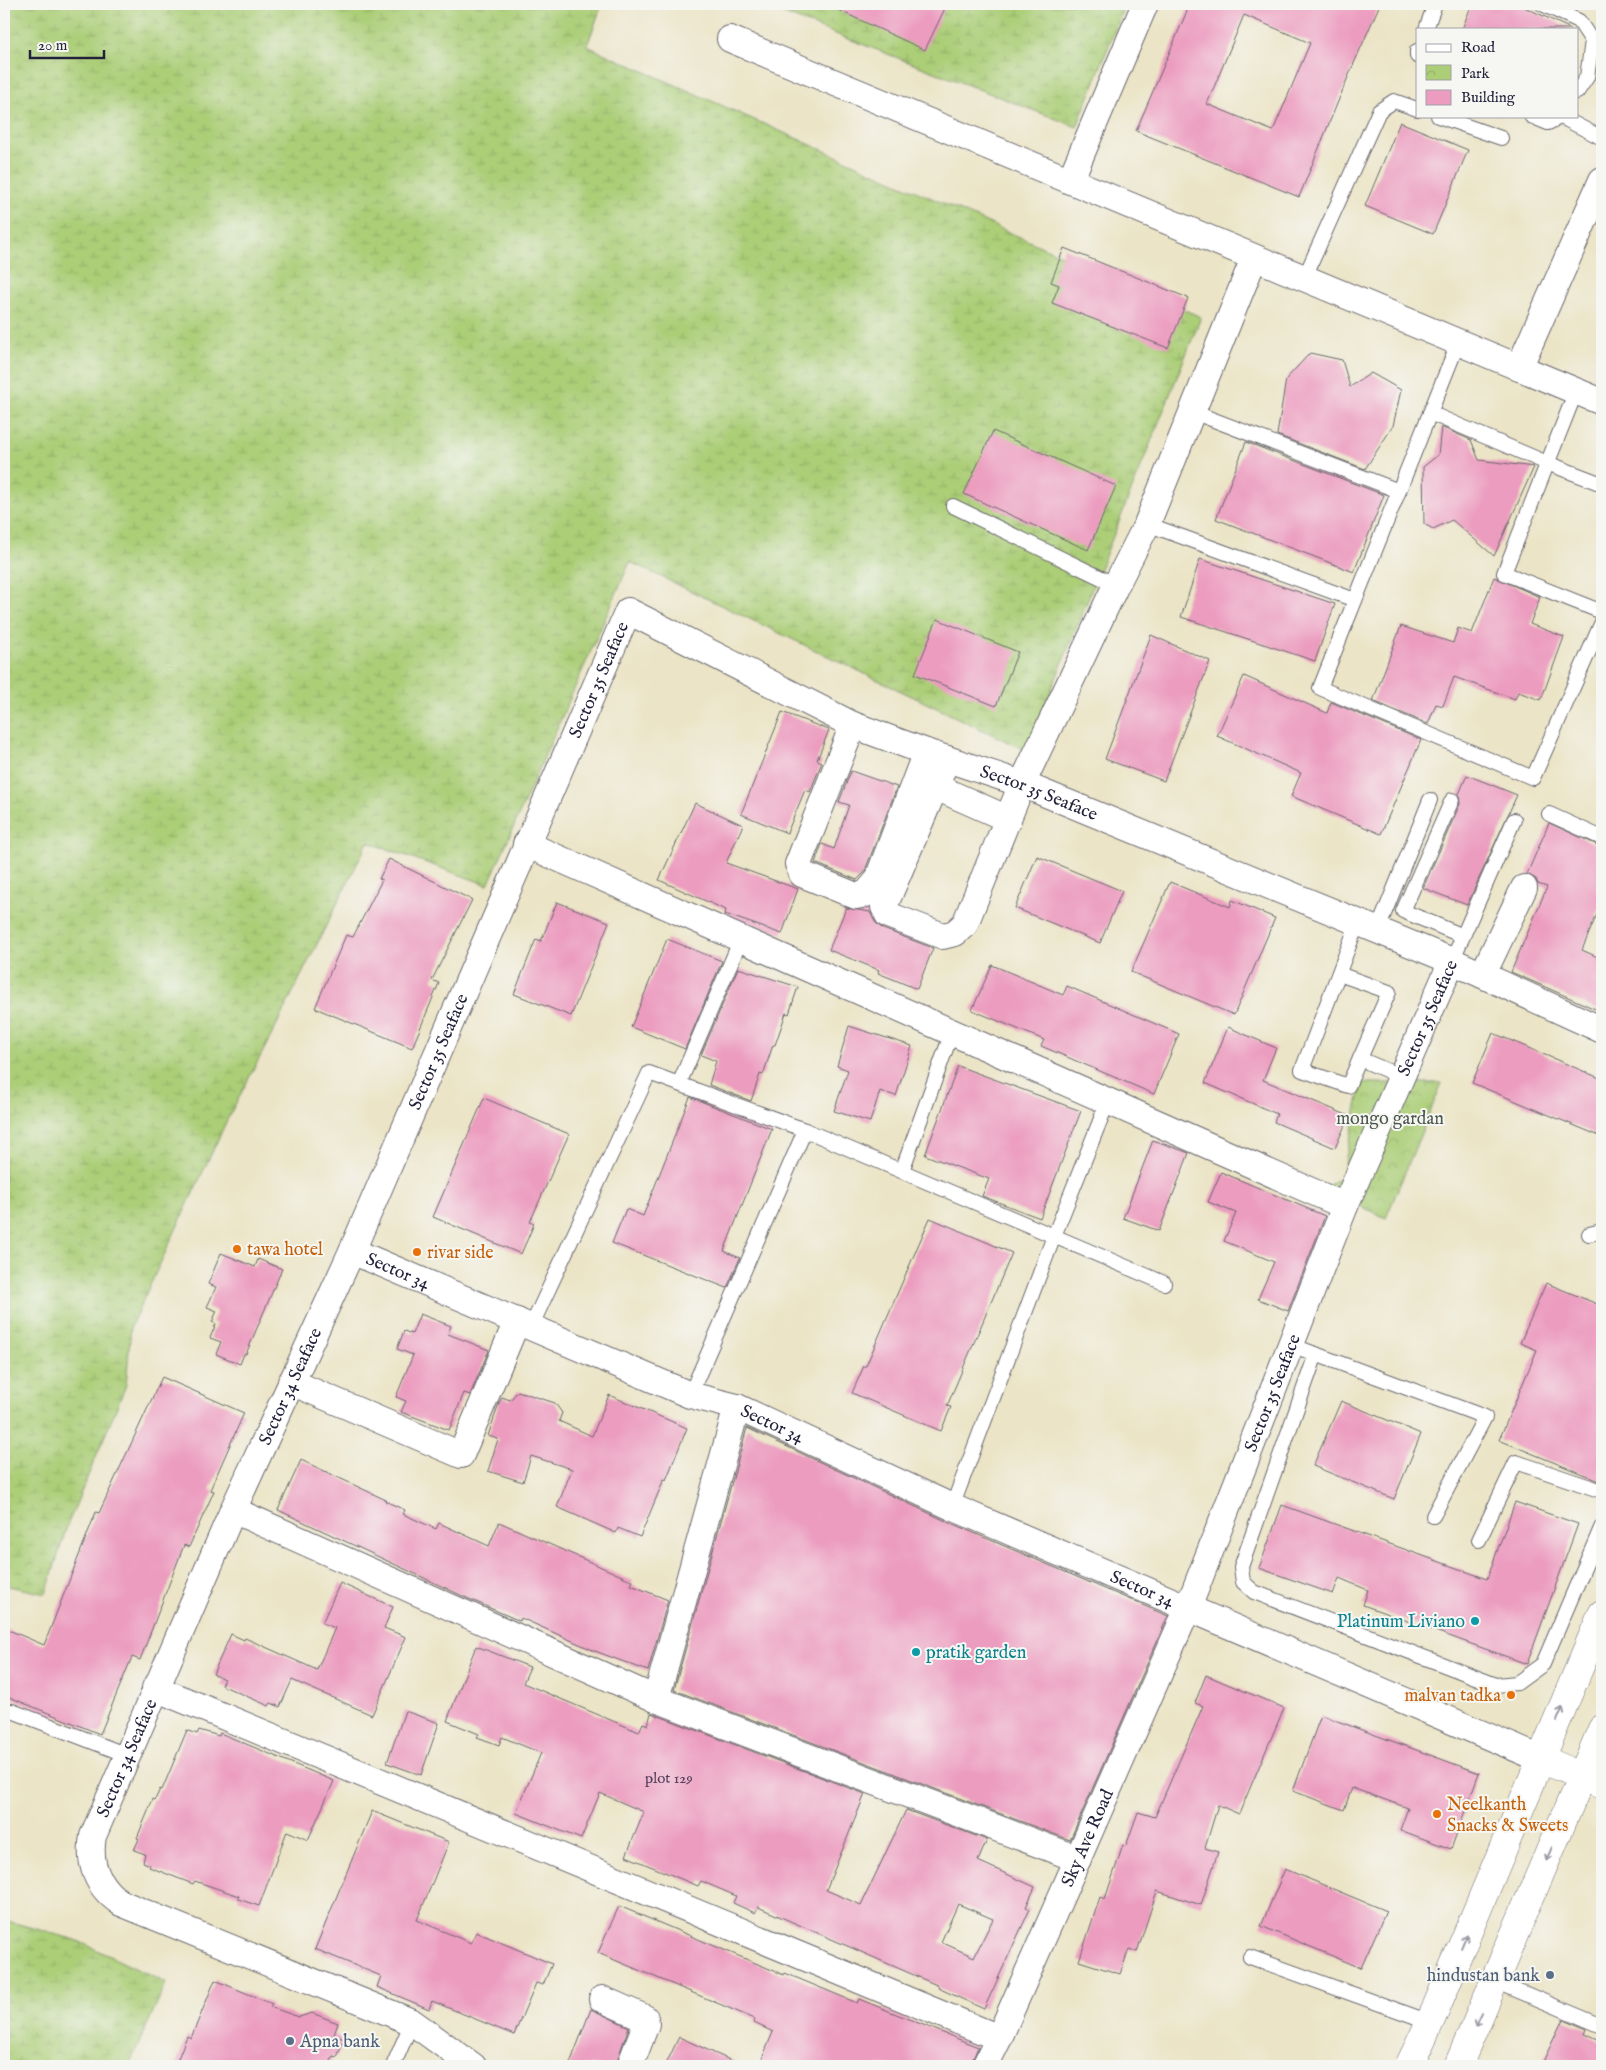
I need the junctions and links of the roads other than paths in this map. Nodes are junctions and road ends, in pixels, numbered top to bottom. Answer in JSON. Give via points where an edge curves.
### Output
{"nodes":[{"id":1,"x":1145,"y":4,"type":"edge"},
{"id":2,"x":1435,"y":4,"type":"edge"},
{"id":3,"x":1542,"y":4,"type":"edge"},
{"id":4,"x":1426,"y":28,"type":"edge"},
{"id":5,"x":730,"y":39,"type":"dead end"},
{"id":6,"x":1578,"y":91,"type":"edge"},
{"id":7,"x":1416,"y":109,"type":"edge"},
{"id":8,"x":1444,"y":118,"type":"edge"},
{"id":9,"x":1535,"y":118,"type":"edge"},
{"id":10,"x":1559,"y":118,"type":"edge"},
{"id":11,"x":1563,"y":118,"type":"edge"},
{"id":12,"x":1501,"y":138,"type":"dead end"},
{"id":13,"x":1602,"y":138,"type":"edge"},
{"id":14,"x":1602,"y":180,"type":"edge"},
{"id":15,"x":1070,"y":181,"type":"junction"},
{"id":16,"x":1254,"y":258,"type":"junction"},
{"id":17,"x":1304,"y":279,"type":"junction"},
{"id":18,"x":1458,"y":343,"type":"junction"},
{"id":19,"x":1519,"y":368,"type":"junction"},
{"id":20,"x":1576,"y":391,"type":"junction"},
{"id":21,"x":1602,"y":402,"type":"edge"},
{"id":22,"x":1193,"y":412,"type":"junction"},
{"id":23,"x":1430,"y":414,"type":"junction"},
{"id":24,"x":1547,"y":463,"type":"junction"},
{"id":25,"x":1602,"y":484,"type":"edge"},
{"id":26,"x":1399,"y":491,"type":"junction"},
{"id":27,"x":953,"y":506,"type":"dead end"},
{"id":28,"x":1147,"y":524,"type":"junction"},
{"id":29,"x":1116,"y":585,"type":"junction"},
{"id":30,"x":1355,"y":600,"type":"junction"},
{"id":31,"x":1602,"y":612,"type":"edge"},
{"id":32,"x":1602,"y":622,"type":"edge"},
{"id":33,"x":853,"y":725,"type":"junction"},
{"id":34,"x":937,"y":756,"type":"junction"},
{"id":35,"x":1022,"y":784,"type":"junction"},
{"id":36,"x":936,"y":787,"type":"junction"},
{"id":37,"x":1430,"y":800,"type":"dead end"},
{"id":38,"x":1452,"y":800,"type":"dead end"},
{"id":39,"x":1549,"y":814,"type":"dead end"},
{"id":40,"x":1008,"y":819,"type":"junction"},
{"id":41,"x":1514,"y":820,"type":"dead end"},
{"id":42,"x":1602,"y":838,"type":"edge"},
{"id":43,"x":526,"y":844,"type":"junction"},
{"id":44,"x":1524,"y":888,"type":"dead end"},
{"id":45,"x":1403,"y":912,"type":"junction"},
{"id":46,"x":1376,"y":929,"type":"junction"},
{"id":47,"x":1463,"y":936,"type":"junction"},
{"id":48,"x":741,"y":939,"type":"junction"},
{"id":49,"x":1452,"y":961,"type":"junction"},
{"id":50,"x":1339,"y":974,"type":"junction"},
{"id":51,"x":1482,"y":974,"type":"junction"},
{"id":52,"x":1602,"y":1030,"type":"edge"},
{"id":53,"x":952,"y":1032,"type":"junction"},
{"id":54,"x":1360,"y":1059,"type":"junction"},
{"id":55,"x":1402,"y":1077,"type":"junction"},
{"id":56,"x":679,"y":1084,"type":"junction"},
{"id":57,"x":1108,"y":1101,"type":"junction"},
{"id":58,"x":804,"y":1130,"type":"junction"},
{"id":59,"x":902,"y":1171,"type":"junction"},
{"id":60,"x":1345,"y":1206,"type":"junction"},
{"id":61,"x":1054,"y":1236,"type":"junction"},
{"id":62,"x":352,"y":1251,"type":"junction"},
{"id":63,"x":1164,"y":1283,"type":"dead end"},
{"id":64,"x":524,"y":1324,"type":"junction"},
{"id":65,"x":1291,"y":1345,"type":"junction"},
{"id":66,"x":1316,"y":1354,"type":"junction"},
{"id":67,"x":291,"y":1382,"type":"junction"},
{"id":68,"x":690,"y":1395,"type":"junction"},
{"id":69,"x":737,"y":1407,"type":"junction"},
{"id":70,"x":1602,"y":1491,"type":"edge"},
{"id":71,"x":952,"y":1507,"type":"junction"},
{"id":72,"x":232,"y":1510,"type":"junction"},
{"id":73,"x":1433,"y":1516,"type":"dead end"},
{"id":74,"x":1602,"y":1526,"type":"edge"},
{"id":75,"x":1479,"y":1540,"type":"dead end"},
{"id":76,"x":1188,"y":1608,"type":"junction"},
{"id":77,"x":1602,"y":1614,"type":"edge"},
{"id":78,"x":155,"y":1688,"type":"junction"},
{"id":79,"x":656,"y":1699,"type":"junction"},
{"id":80,"x":12,"y":1711,"type":"dead end"},
{"id":81,"x":1602,"y":1729,"type":"edge"},
{"id":82,"x":127,"y":1755,"type":"junction"},
{"id":83,"x":1541,"y":1759,"type":"junction"},
{"id":84,"x":1592,"y":1781,"type":"edge"},
{"id":85,"x":1078,"y":1859,"type":"junction"},
{"id":86,"x":1250,"y":1957,"type":"dead end"},
{"id":87,"x":1495,"y":1981,"type":"junction"},
{"id":88,"x":602,"y":1999,"type":"dead end"},
{"id":89,"x":412,"y":2022,"type":"junction"},
{"id":90,"x":1430,"y":2022,"type":"junction"},
{"id":91,"x":1602,"y":2026,"type":"edge"},
{"id":92,"x":999,"y":2038,"type":"junction"},
{"id":93,"x":393,"y":2066,"type":"edge"},
{"id":94,"x":473,"y":2066,"type":"edge"},
{"id":95,"x":630,"y":2066,"type":"edge"},
{"id":96,"x":985,"y":2066,"type":"edge"},
{"id":97,"x":1409,"y":2066,"type":"edge"},
{"id":98,"x":1458,"y":2066,"type":"edge"}],
"edges":[{"from":1,"to":15,"type":"street"},
{"from":2,"to":4,"type":"lane"},
{"from":3,"to":6,"type":"lane","via":[[1579,21],[1592,41],[1587,78]]},
{"from":5,"to":15,"type":"street"},
{"from":7,"to":17,"type":"lane","via":[[1394,101],[1379,111]]},
{"from":8,"to":12,"type":"lane"},
{"from":9,"to":10,"type":"lane","via":[[1548,124]]},
{"from":11,"to":13,"type":"lane"},
{"from":14,"to":19,"type":"street"},
{"from":15,"to":16,"type":"street"},
{"from":16,"to":17,"type":"street"},
{"from":16,"to":22,"type":"street"},
{"from":17,"to":18,"type":"street"},
{"from":18,"to":19,"type":"street"},
{"from":18,"to":23,"type":"lane"},
{"from":19,"to":20,"type":"street"},
{"from":20,"to":21,"type":"street"},
{"from":20,"to":24,"type":"lane"},
{"from":22,"to":26,"type":"lane"},
{"from":22,"to":28,"type":"street"},
{"from":23,"to":24,"type":"lane"},
{"from":23,"to":26,"type":"lane"},
{"from":24,"to":25,"type":"lane"},
{"from":24,"to":31,"type":"lane","via":[[1504,573]]},
{"from":26,"to":30,"type":"lane"},
{"from":27,"to":29,"type":"lane"},
{"from":28,"to":29,"type":"street"},
{"from":28,"to":30,"type":"lane"},
{"from":29,"to":35,"type":"street"},
{"from":30,"to":32,"type":"lane","via":[[1320,688],[1533,778]]},
{"from":33,"to":34,"type":"street","name":"Sector 35 Seaface"},
{"from":33,"to":34,"type":"street","via":[[798,864],[802,874],[856,896],[866,894],[877,881]]},
{"from":33,"to":43,"type":"street","name":"Sector 35 Seaface","via":[[628,611]]},
{"from":34,"to":35,"type":"street","name":"Sector 35 Seaface"},
{"from":34,"to":36,"type":"street"},
{"from":35,"to":40,"type":"street"},
{"from":35,"to":46,"type":"street","name":"Sector 35 Seaface"},
{"from":36,"to":40,"type":"street"},
{"from":36,"to":40,"type":"street","via":[[884,907],[888,915],[943,936],[955,933],[965,924]]},
{"from":37,"to":46,"type":"lane"},
{"from":38,"to":45,"type":"lane"},
{"from":39,"to":42,"type":"lane"},
{"from":41,"to":47,"type":"lane"},
{"from":43,"to":48,"type":"street"},
{"from":43,"to":62,"type":"street","name":"Sector 35 Seaface"},
{"from":44,"to":51,"type":"street"},
{"from":45,"to":46,"type":"lane"},
{"from":45,"to":47,"type":"lane"},
{"from":46,"to":49,"type":"street","name":"Sector 35 Seaface"},
{"from":46,"to":50,"type":"lane"},
{"from":47,"to":49,"type":"lane"},
{"from":48,"to":53,"type":"street"},
{"from":48,"to":56,"type":"lane"},
{"from":49,"to":51,"type":"street"},
{"from":49,"to":55,"type":"street","name":"Sector 35 Seaface"},
{"from":50,"to":54,"type":"lane","via":[[1390,992]]},
{"from":50,"to":54,"type":"lane","via":[[1302,1070],[1348,1086]]},
{"from":51,"to":52,"type":"street"},
{"from":53,"to":57,"type":"street"},
{"from":53,"to":59,"type":"lane"},
{"from":54,"to":55,"type":"lane"},
{"from":55,"to":60,"type":"street","name":"Sector 35 Seaface"},
{"from":56,"to":58,"type":"lane"},
{"from":56,"to":64,"type":"lane","via":[[649,1073]]},
{"from":57,"to":60,"type":"street"},
{"from":57,"to":61,"type":"lane"},
{"from":58,"to":59,"type":"lane"},
{"from":58,"to":68,"type":"lane"},
{"from":59,"to":61,"type":"lane"},
{"from":60,"to":65,"type":"street","name":"Sector 35 Seaface"},
{"from":61,"to":63,"type":"lane"},
{"from":61,"to":71,"type":"lane"},
{"from":62,"to":64,"type":"street","name":"Sector 34"},
{"from":62,"to":67,"type":"street","name":"Sector 34 Seaface"},
{"from":64,"to":67,"type":"street","via":[[461,1455]]},
{"from":64,"to":68,"type":"street","name":"Sector 34"},
{"from":65,"to":66,"type":"lane"},
{"from":65,"to":76,"type":"street","name":"Sector 35 Seaface"},
{"from":66,"to":73,"type":"lane","via":[[1485,1417]]},
{"from":66,"to":74,"type":"lane","via":[[1241,1567],[1242,1582],[1254,1592],[1496,1685],[1517,1683],[1543,1664]]},
{"from":67,"to":72,"type":"street","name":"Sector 34 Seaface"},
{"from":68,"to":69,"type":"street","name":"Sector 34"},
{"from":69,"to":71,"type":"street","name":"Sector 34"},
{"from":69,"to":79,"type":"street"},
{"from":70,"to":75,"type":"lane","via":[[1516,1462]]},
{"from":71,"to":76,"type":"street","name":"Sector 34"},
{"from":72,"to":78,"type":"street","name":"Sector 34 Seaface"},
{"from":72,"to":79,"type":"street"},
{"from":76,"to":83,"type":"street","name":"Sector 34"},
{"from":76,"to":85,"type":"street","name":"Sky Ave Road"},
{"from":83,"to":77,"type":"main road","one_way":true},
{"from":78,"to":82,"type":"street","name":"Sector 34 Seaface"},
{"from":78,"to":92,"type":"street"},
{"from":79,"to":85,"type":"street"},
{"from":80,"to":82,"type":"lane"},
{"from":81,"to":84,"type":"main road"},
{"from":82,"to":89,"type":"street","name":"Sector 34 Seaface","via":[[93,1836],[91,1850],[98,1882],[110,1896],[120,1903]]},
{"from":83,"to":84,"type":"main road"},
{"from":90,"to":83,"type":"main road","one_way":true},
{"from":84,"to":87,"type":"main road","one_way":true},
{"from":85,"to":92,"type":"street","name":"Sky Ave Road"},
{"from":86,"to":90,"type":"lane"},
{"from":87,"to":91,"type":"lane"},
{"from":87,"to":98,"type":"main road","one_way":true},
{"from":88,"to":95,"type":"street","via":[[645,2018],[646,2024]]},
{"from":89,"to":93,"type":"lane"},
{"from":89,"to":94,"type":"street","name":"Sector 34 Seaface"},
{"from":90,"to":97,"type":"main road"},
{"from":92,"to":96,"type":"street","name":"Sky Ave Road"}]}
